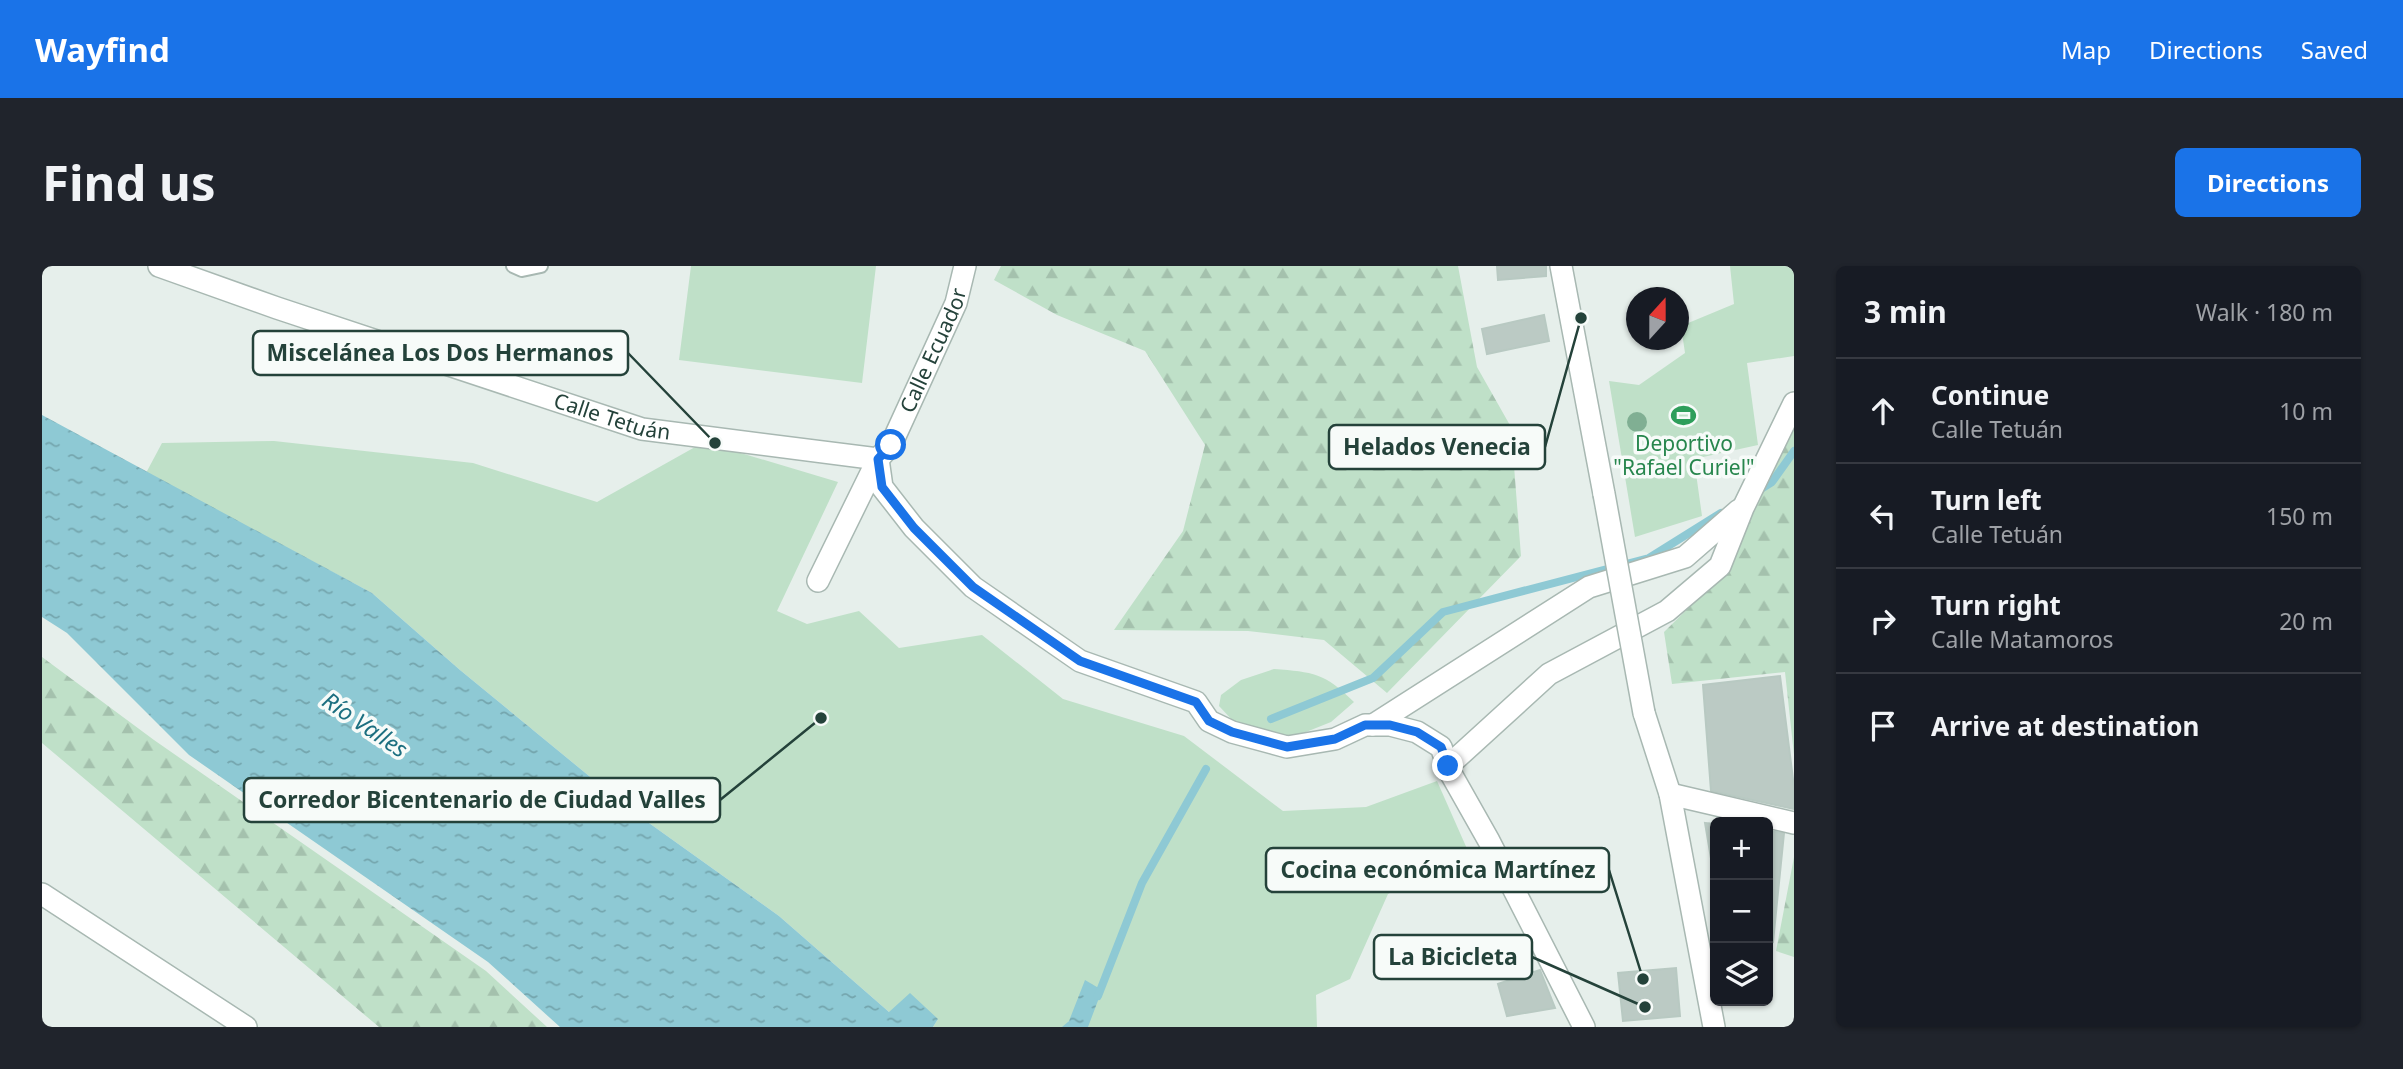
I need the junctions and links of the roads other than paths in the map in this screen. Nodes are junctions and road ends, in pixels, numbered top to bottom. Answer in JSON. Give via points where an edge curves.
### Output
{"nodes":[{"id":1,"x":159,"y":266,"type":"edge"},
{"id":2,"x":513,"y":266,"type":"edge"},
{"id":3,"x":541,"y":266,"type":"edge"},
{"id":4,"x":965,"y":266,"type":"edge"},
{"id":5,"x":1561,"y":266,"type":"edge"},
{"id":6,"x":1794,"y":403,"type":"edge"},
{"id":7,"x":878,"y":459,"type":"junction"},
{"id":8,"x":1746,"y":502,"type":"junction"},
{"id":9,"x":818,"y":581,"type":"dead end"},
{"id":10,"x":1382,"y":725,"type":"junction"},
{"id":11,"x":1448,"y":766,"type":"junction"},
{"id":12,"x":1670,"y":794,"type":"junction"},
{"id":13,"x":1794,"y":823,"type":"edge"},
{"id":14,"x":42,"y":894,"type":"edge"},
{"id":15,"x":1713,"y":1025,"type":"edge"},
{"id":16,"x":246,"y":1027,"type":"edge"},
{"id":17,"x":1584,"y":1027,"type":"edge"}],
"edges":[{"from":1,"to":7,"type":"street","name":"Calle Tetuán","via":[[642,429]]},
{"from":2,"to":3,"type":"lane","via":[[522,270]]},
{"from":4,"to":7,"type":"street","name":"Calle Ecuador","via":[[956,303],[891,445]]},
{"from":5,"to":12,"type":"street","bridge":true,"via":[[1644,713]]},
{"from":6,"to":8,"type":"street"},
{"from":7,"to":9,"type":"street","name":"Calle Ecuador"},
{"from":7,"to":10,"type":"street","via":[[882,487],[914,528],[973,587],[1080,661],[1196,702],[1209,721],[1232,732],[1287,747],[1335,739],[1365,725]]},
{"from":8,"to":10,"type":"street","via":[[1685,557],[1589,587]]},
{"from":8,"to":11,"type":"street","via":[[1720,566],[1667,611],[1549,674]]},
{"from":10,"to":11,"type":"street","via":[[1417,732],[1441,747]]},
{"from":11,"to":17,"type":"street"},
{"from":12,"to":13,"type":"street"},
{"from":12,"to":15,"type":"street"},
{"from":14,"to":16,"type":"street"}]}
